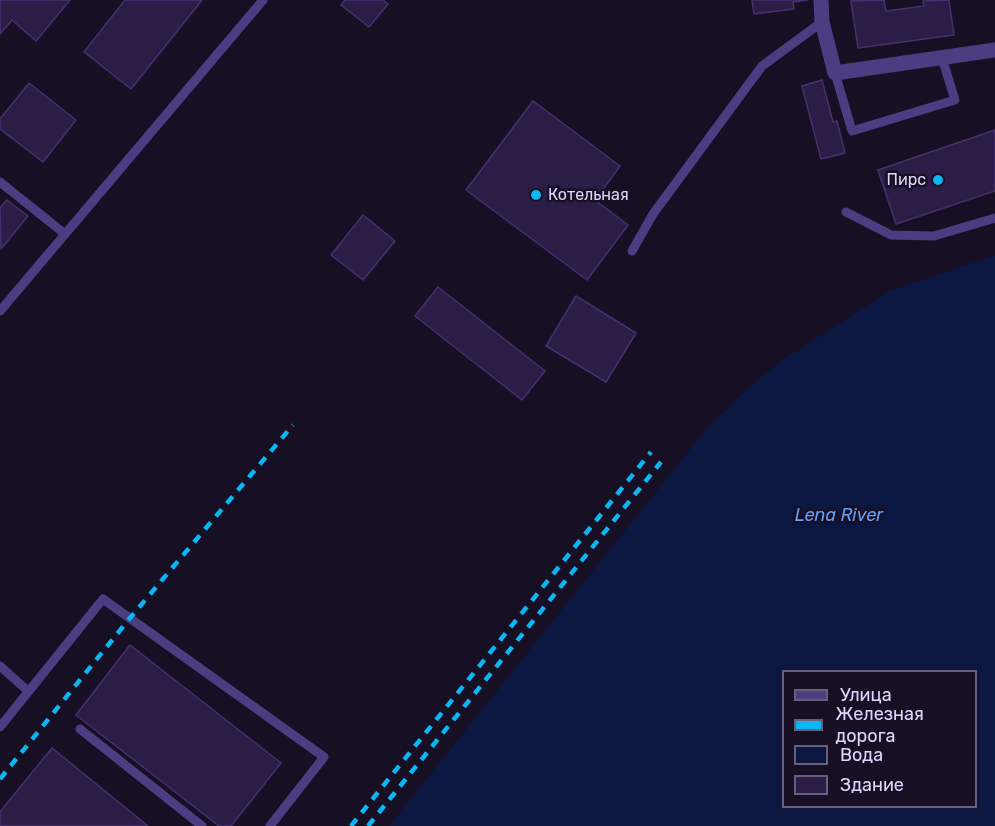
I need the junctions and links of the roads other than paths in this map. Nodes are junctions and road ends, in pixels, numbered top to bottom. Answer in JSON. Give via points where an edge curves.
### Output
{"nodes":[{"id":1,"x":263,"y":0,"type":"edge"},
{"id":2,"x":821,"y":0,"type":"edge"},
{"id":3,"x":822,"y":22,"type":"junction"},
{"id":4,"x":995,"y":50,"type":"edge"},
{"id":5,"x":942,"y":58,"type":"junction"},
{"id":6,"x":834,"y":73,"type":"junction"},
{"id":7,"x":2,"y":188,"type":"edge"},
{"id":8,"x":846,"y":212,"type":"dead end"},
{"id":9,"x":995,"y":218,"type":"edge"},
{"id":10,"x":65,"y":234,"type":"junction"},
{"id":11,"x":632,"y":251,"type":"dead end"},
{"id":12,"x":0,"y":311,"type":"edge"},
{"id":13,"x":0,"y":666,"type":"edge"},
{"id":14,"x":28,"y":691,"type":"junction"},
{"id":15,"x":0,"y":727,"type":"edge"},
{"id":16,"x":80,"y":729,"type":"dead end"},
{"id":17,"x":202,"y":826,"type":"edge"},
{"id":18,"x":270,"y":826,"type":"edge"}],
"edges":[{"from":1,"to":10,"type":"lane"},
{"from":2,"to":3,"type":"street"},
{"from":3,"to":6,"type":"street"},
{"from":3,"to":11,"type":"lane","via":[[762,66],[652,214]]},
{"from":4,"to":5,"type":"street"},
{"from":5,"to":6,"type":"street"},
{"from":5,"to":6,"type":"lane","via":[[955,100],[852,131]]},
{"from":7,"to":10,"type":"lane"},
{"from":8,"to":9,"type":"lane","via":[[891,235],[934,236]]},
{"from":10,"to":12,"type":"lane"},
{"from":13,"to":14,"type":"lane"},
{"from":14,"to":15,"type":"lane"},
{"from":14,"to":18,"type":"lane","via":[[103,599],[324,757]]},
{"from":16,"to":17,"type":"lane"}]}
